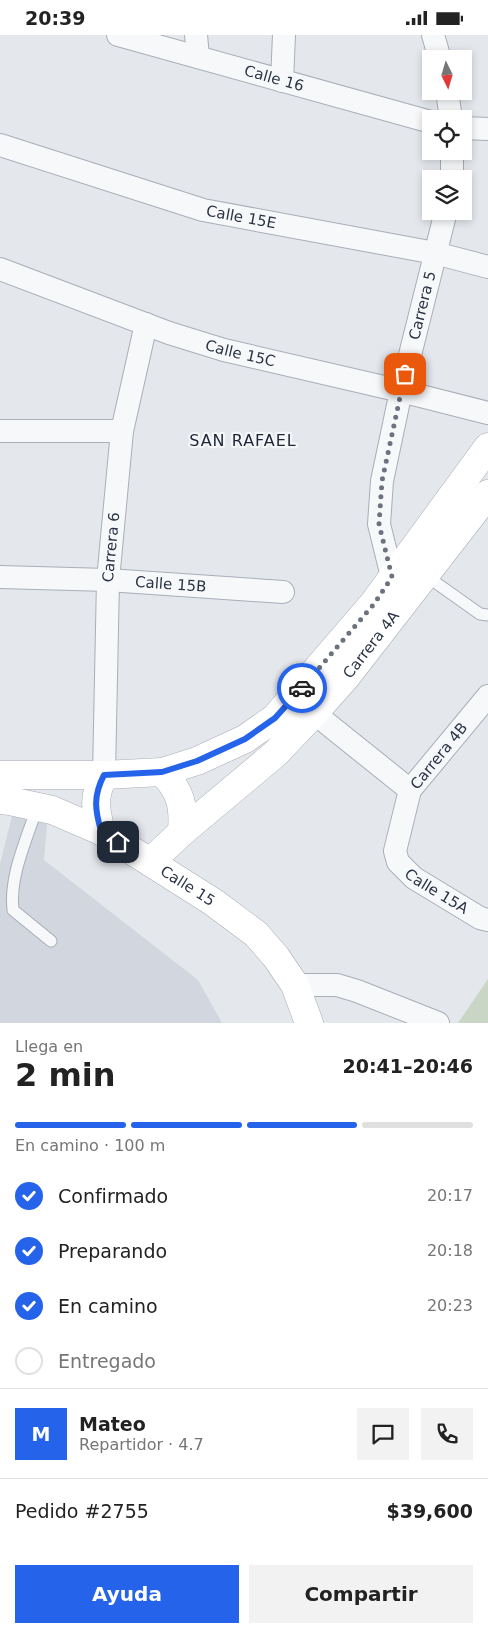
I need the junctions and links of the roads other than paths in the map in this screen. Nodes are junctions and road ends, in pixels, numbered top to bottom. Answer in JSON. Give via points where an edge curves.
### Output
{"nodes":[{"id":1,"x":118,"y":35,"type":"edge"},
{"id":2,"x":284,"y":35,"type":"edge"},
{"id":3,"x":433,"y":35,"type":"edge"},
{"id":4,"x":197,"y":46,"type":"edge"},
{"id":5,"x":437,"y":50,"type":"edge"},
{"id":6,"x":282,"y":81,"type":"junction"},
{"id":7,"x":422,"y":120,"type":"edge"},
{"id":8,"x":472,"y":128,"type":"edge"},
{"id":9,"x":488,"y":129,"type":"edge"},
{"id":10,"x":0,"y":145,"type":"edge"},
{"id":11,"x":444,"y":220,"type":"edge"},
{"id":12,"x":435,"y":253,"type":"junction"},
{"id":13,"x":488,"y":267,"type":"edge"},
{"id":14,"x":0,"y":269,"type":"edge"},
{"id":15,"x":146,"y":324,"type":"junction"},
{"id":16,"x":401,"y":391,"type":"junction"},
{"id":17,"x":488,"y":413,"type":"edge"},
{"id":18,"x":0,"y":431,"type":"edge"},
{"id":19,"x":122,"y":431,"type":"junction"},
{"id":20,"x":488,"y":447,"type":"edge"},
{"id":21,"x":485,"y":503,"type":"edge"},
{"id":22,"x":425,"y":575,"type":"junction"},
{"id":23,"x":0,"y":577,"type":"edge"},
{"id":24,"x":392,"y":577,"type":"junction"},
{"id":25,"x":108,"y":580,"type":"junction"},
{"id":26,"x":283,"y":592,"type":"dead end"},
{"id":27,"x":488,"y":615,"type":"edge"},
{"id":28,"x":488,"y":696,"type":"edge"},
{"id":29,"x":314,"y":713,"type":"junction"},
{"id":30,"x":162,"y":772,"type":"junction"},
{"id":31,"x":0,"y":775,"type":"edge"},
{"id":32,"x":104,"y":775,"type":"junction"},
{"id":33,"x":410,"y":790,"type":"junction"},
{"id":34,"x":0,"y":801,"type":"edge"},
{"id":35,"x":37,"y":807,"type":"junction"},
{"id":36,"x":101,"y":831,"type":"junction"},
{"id":37,"x":182,"y":832,"type":"junction"},
{"id":38,"x":395,"y":851,"type":"joint"},
{"id":39,"x":150,"y":862,"type":"junction"},
{"id":40,"x":488,"y":920,"type":"edge"},
{"id":41,"x":51,"y":941,"type":"dead end"},
{"id":42,"x":295,"y":985,"type":"junction"},
{"id":43,"x":309,"y":1023,"type":"edge"},
{"id":44,"x":438,"y":1023,"type":"edge"}],
"edges":[{"from":1,"to":4,"type":"street","name":"Calle 16"},
{"from":2,"to":6,"type":"street"},
{"from":3,"to":5,"type":"street"},
{"from":4,"to":6,"type":"street","name":"Calle 16"},
{"from":6,"to":7,"type":"street","name":"Calle 16"},
{"from":8,"to":9,"type":"street"},
{"from":10,"to":12,"type":"street","name":"Calle 15E","via":[[203,210]]},
{"from":11,"to":12,"type":"street","name":"Carrera 5"},
{"from":12,"to":13,"type":"street","name":"Calle 15E"},
{"from":12,"to":16,"type":"street","name":"Carrera 5"},
{"from":14,"to":15,"type":"street","name":"Calle 15C"},
{"from":15,"to":16,"type":"street","name":"Calle 15C","via":[[224,350]]},
{"from":15,"to":19,"type":"street","name":"Carrera 6"},
{"from":16,"to":17,"type":"street","name":"Calle 15C"},
{"from":16,"to":24,"type":"street","name":"Carrera 5","via":[[382,481],[379,524]]},
{"from":18,"to":19,"type":"street"},
{"from":19,"to":25,"type":"street","name":"Carrera 6"},
{"from":20,"to":24,"type":"main road","name":"Carrera 4A"},
{"from":21,"to":22,"type":"main road","name":"Carrera 4A"},
{"from":22,"to":27,"type":"lane","via":[[480,614]]},
{"from":22,"to":29,"type":"main road","name":"Carrera 4A"},
{"from":23,"to":25,"type":"street","name":"Calle 15B"},
{"from":24,"to":30,"type":"main road","name":"Carrera 4A","via":[[374,604],[275,718],[245,739],[197,761]]},
{"from":25,"to":26,"type":"street","name":"Calle 15B"},
{"from":25,"to":32,"type":"street","name":"Carrera 6"},
{"from":28,"to":33,"type":"street","name":"Carrera 4B"},
{"from":29,"to":33,"type":"street"},
{"from":29,"to":37,"type":"main road","name":"Carrera 4A","via":[[275,754]]},
{"from":30,"to":32,"type":"main road"},
{"from":30,"to":37,"type":"main road","via":[[171,781],[182,804]]},
{"from":31,"to":32,"type":"main road"},
{"from":32,"to":36,"type":"main road","via":[[96,800]]},
{"from":33,"to":38,"type":"street","name":"Carrera 4B"},
{"from":34,"to":35,"type":"main road","name":"Calle 15"},
{"from":35,"to":36,"type":"main road","name":"Calle 15"},
{"from":35,"to":41,"type":"lane","via":[[16,873],[13,910]]},
{"from":36,"to":39,"type":"main road","name":"Calle 15"},
{"from":37,"to":39,"type":"main road","name":"Carrera 4A"},
{"from":38,"to":40,"type":"street","name":"Calle 15A","via":[[398,863],[414,878]]},
{"from":39,"to":42,"type":"main road","name":"Calle 15","via":[[256,934]]},
{"from":42,"to":43,"type":"main road","name":"Calle 15"},
{"from":42,"to":44,"type":"street","via":[[338,985]]}]}
